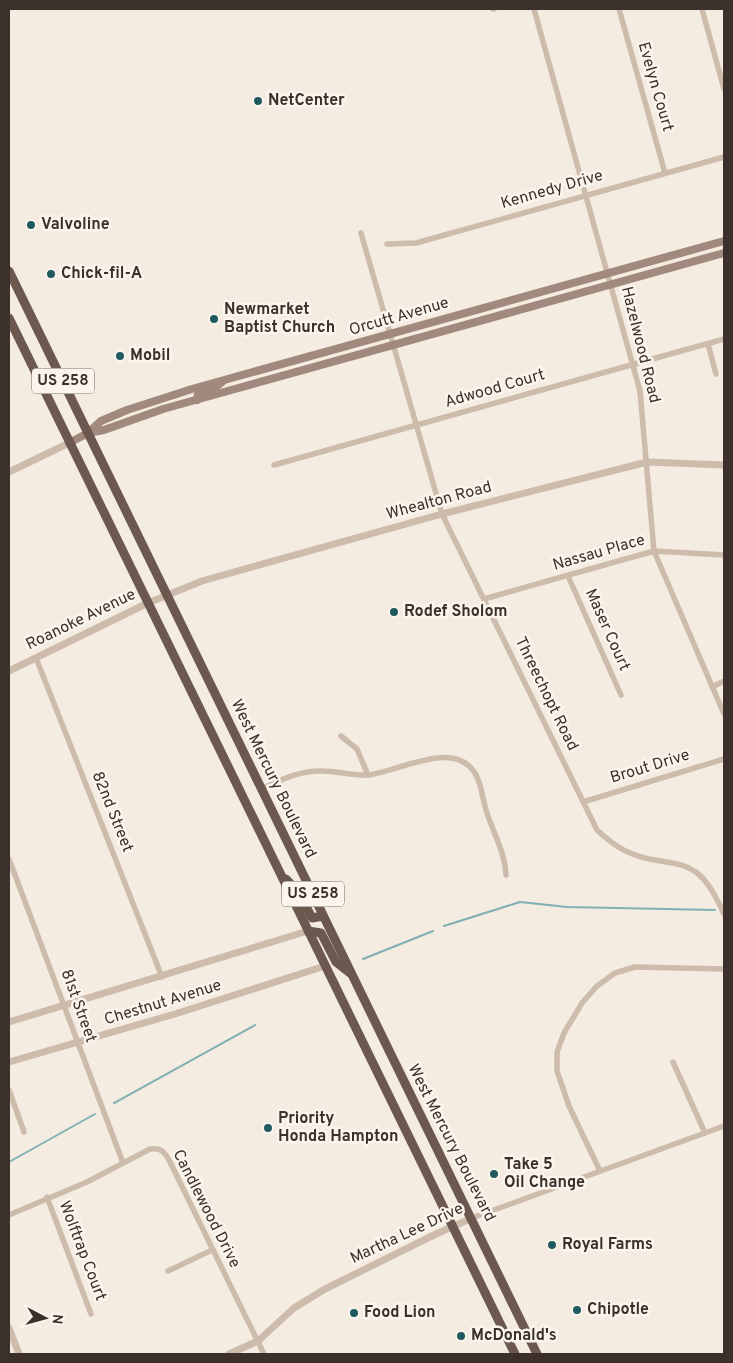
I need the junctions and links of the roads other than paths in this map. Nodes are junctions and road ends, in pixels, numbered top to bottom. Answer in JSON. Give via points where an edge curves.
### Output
{"nodes":[{"id":1,"x":534,"y":9,"type":"edge"},
{"id":2,"x":619,"y":9,"type":"edge"},
{"id":3,"x":702,"y":9,"type":"edge"},
{"id":4,"x":724,"y":89,"type":"edge"},
{"id":5,"x":724,"y":157,"type":"edge"},
{"id":6,"x":665,"y":173,"type":"junction"},
{"id":7,"x":587,"y":195,"type":"junction"},
{"id":8,"x":361,"y":232,"type":"dead end"},
{"id":9,"x":724,"y":240,"type":"edge"},
{"id":10,"x":386,"y":244,"type":"dead end"},
{"id":11,"x":724,"y":253,"type":"edge"},
{"id":12,"x":9,"y":271,"type":"edge"},
{"id":13,"x":608,"y":273,"type":"junction"},
{"id":14,"x":612,"y":284,"type":"junction"},
{"id":15,"x":9,"y":318,"type":"edge"},
{"id":16,"x":390,"y":334,"type":"junction"},
{"id":17,"x":724,"y":339,"type":"edge"},
{"id":18,"x":708,"y":344,"type":"junction"},
{"id":19,"x":393,"y":345,"type":"junction"},
{"id":20,"x":633,"y":364,"type":"junction"},
{"id":21,"x":716,"y":374,"type":"dead end"},
{"id":22,"x":223,"y":380,"type":"junction"},
{"id":23,"x":197,"y":400,"type":"junction"},
{"id":24,"x":416,"y":426,"type":"junction"},
{"id":25,"x":88,"y":433,"type":"junction"},
{"id":26,"x":69,"y":443,"type":"junction"},
{"id":27,"x":647,"y":462,"type":"junction"},
{"id":28,"x":274,"y":465,"type":"dead end"},
{"id":29,"x":724,"y":465,"type":"edge"},
{"id":30,"x":9,"y":472,"type":"edge"},
{"id":31,"x":442,"y":514,"type":"junction"},
{"id":32,"x":654,"y":551,"type":"junction"},
{"id":33,"x":724,"y":555,"type":"edge"},
{"id":34,"x":568,"y":576,"type":"junction"},
{"id":35,"x":166,"y":594,"type":"junction"},
{"id":36,"x":484,"y":599,"type":"junction"},
{"id":37,"x":148,"y":603,"type":"junction"},
{"id":38,"x":36,"y":658,"type":"junction"},
{"id":39,"x":9,"y":671,"type":"edge"},
{"id":40,"x":724,"y":681,"type":"edge"},
{"id":41,"x":712,"y":687,"type":"junction"},
{"id":42,"x":621,"y":694,"type":"dead end"},
{"id":43,"x":724,"y":714,"type":"edge"},
{"id":44,"x":341,"y":736,"type":"dead end"},
{"id":45,"x":724,"y":759,"type":"edge"},
{"id":46,"x":368,"y":775,"type":"junction"},
{"id":47,"x":261,"y":789,"type":"junction"},
{"id":48,"x":583,"y":802,"type":"junction"},
{"id":49,"x":9,"y":859,"type":"edge"},
{"id":50,"x":279,"y":871,"type":"junction"},
{"id":51,"x":506,"y":875,"type":"dead end"},
{"id":52,"x":724,"y":914,"type":"edge"},
{"id":53,"x":323,"y":916,"type":"junction"},
{"id":54,"x":308,"y":932,"type":"junction"},
{"id":55,"x":325,"y":966,"type":"junction"},
{"id":56,"x":724,"y":969,"type":"edge"},
{"id":57,"x":352,"y":975,"type":"junction"},
{"id":58,"x":162,"y":977,"type":"junction"},
{"id":59,"x":63,"y":1005,"type":"junction"},
{"id":60,"x":9,"y":1022,"type":"edge"},
{"id":61,"x":77,"y":1043,"type":"junction"},
{"id":62,"x":9,"y":1062,"type":"edge"},
{"id":63,"x":673,"y":1062,"type":"dead end"},
{"id":64,"x":9,"y":1090,"type":"edge"},
{"id":65,"x":724,"y":1126,"type":"edge"},
{"id":66,"x":24,"y":1132,"type":"dead end"},
{"id":67,"x":705,"y":1133,"type":"junction"},
{"id":68,"x":123,"y":1163,"type":"junction"},
{"id":69,"x":600,"y":1171,"type":"junction"},
{"id":70,"x":47,"y":1197,"type":"junction"},
{"id":71,"x":9,"y":1215,"type":"edge"},
{"id":72,"x":472,"y":1218,"type":"junction"},
{"id":73,"x":452,"y":1227,"type":"junction"},
{"id":74,"x":212,"y":1250,"type":"junction"},
{"id":75,"x":168,"y":1271,"type":"dead end"},
{"id":76,"x":91,"y":1314,"type":"dead end"},
{"id":77,"x":9,"y":1328,"type":"edge"},
{"id":78,"x":258,"y":1341,"type":"junction"},
{"id":79,"x":12,"y":1345,"type":"edge"},
{"id":80,"x":19,"y":1354,"type":"edge"},
{"id":81,"x":229,"y":1354,"type":"edge"},
{"id":82,"x":264,"y":1354,"type":"edge"},
{"id":83,"x":515,"y":1354,"type":"edge"},
{"id":84,"x":537,"y":1354,"type":"edge"}],
"edges":[{"from":1,"to":7,"type":"street","name":"Hazelwood Road"},
{"from":2,"to":6,"type":"street","name":"Evelyn Court"},
{"from":3,"to":4,"type":"street"},
{"from":5,"to":6,"type":"street","name":"Kennedy Drive"},
{"from":6,"to":7,"type":"street","name":"Kennedy Drive"},
{"from":7,"to":10,"type":"street","name":"Kennedy Drive","via":[[416,243]]},
{"from":7,"to":13,"type":"street","name":"Hazelwood Road"},
{"from":8,"to":16,"type":"street","name":"Threechopt Road"},
{"from":9,"to":13,"type":"main road","name":"Orcutt Avenue"},
{"from":11,"to":14,"type":"main road","name":"Orcutt Avenue"},
{"from":12,"to":25,"type":"highway","name":"West Mercury Boulevard","number":"US 258"},
{"from":13,"to":14,"type":"street","name":"Hazelwood Road"},
{"from":13,"to":16,"type":"main road","name":"Orcutt Avenue"},
{"from":14,"to":19,"type":"main road","name":"Orcutt Avenue"},
{"from":14,"to":20,"type":"street","name":"Hazelwood Road"},
{"from":15,"to":26,"type":"highway","number":"US 258"},
{"from":16,"to":19,"type":"street","name":"Threechopt Road"},
{"from":16,"to":22,"type":"main road","name":"Orcutt Avenue"},
{"from":17,"to":18,"type":"street","name":"Adwood Court"},
{"from":18,"to":20,"type":"street","name":"Adwood Court"},
{"from":18,"to":21,"type":"street"},
{"from":19,"to":23,"type":"main road","name":"Orcutt Avenue"},
{"from":19,"to":24,"type":"street","name":"Threechopt Road"},
{"from":20,"to":24,"type":"street","name":"Adwood Court"},
{"from":20,"to":27,"type":"street","name":"Hazelwood Road","via":[[641,398]]},
{"from":22,"to":23,"type":"main road","via":[[215,388],[198,394]]},
{"from":22,"to":25,"type":"main road","name":"Orcutt Avenue","via":[[127,410],[101,421]]},
{"from":23,"to":25,"type":"main road","name":"Orcutt Avenue"},
{"from":24,"to":28,"type":"street","name":"Adwood Court"},
{"from":24,"to":31,"type":"street","name":"Threechopt Road"},
{"from":25,"to":26,"type":"main road","name":"Orcutt Avenue"},
{"from":25,"to":35,"type":"highway","name":"West Mercury Boulevard","number":"US 258"},
{"from":26,"to":30,"type":"street","name":"Orcutt Avenue"},
{"from":26,"to":37,"type":"highway","number":"US 258"},
{"from":27,"to":29,"type":"street","name":"Whealton Road"},
{"from":27,"to":31,"type":"street","name":"Whealton Road"},
{"from":27,"to":32,"type":"street","name":"Hazelwood Road"},
{"from":31,"to":35,"type":"street","name":"Whealton Road"},
{"from":31,"to":36,"type":"street","name":"Threechopt Road"},
{"from":32,"to":33,"type":"street","name":"Nassau Place"},
{"from":32,"to":34,"type":"street","name":"Nassau Place"},
{"from":32,"to":41,"type":"street","name":"Hazelwood Road"},
{"from":34,"to":36,"type":"street","name":"Nassau Place"},
{"from":34,"to":42,"type":"street","name":"Maser Court"},
{"from":35,"to":37,"type":"street","name":"Roanoke Avenue"},
{"from":35,"to":47,"type":"highway","name":"West Mercury Boulevard","number":"US 258"},
{"from":36,"to":48,"type":"street","name":"Threechopt Road"},
{"from":37,"to":38,"type":"street","name":"Roanoke Avenue"},
{"from":37,"to":50,"type":"highway","number":"US 258"},
{"from":38,"to":39,"type":"street","name":"Roanoke Avenue"},
{"from":38,"to":58,"type":"street","name":"82nd Street"},
{"from":40,"to":41,"type":"street"},
{"from":41,"to":43,"type":"street","name":"Hazelwood Road"},
{"from":44,"to":46,"type":"street","via":[[357,749]]},
{"from":45,"to":48,"type":"street","name":"Brout Drive"},
{"from":46,"to":47,"type":"street","via":[[310,771]]},
{"from":46,"to":51,"type":"street","via":[[442,757],[451,757],[466,764],[476,776],[506,860]]},
{"from":47,"to":53,"type":"highway","name":"West Mercury Boulevard","number":"US 258"},
{"from":48,"to":52,"type":"street","name":"Threechopt Road","via":[[597,830],[614,846],[647,858],[676,862],[696,873],[713,891]]},
{"from":49,"to":59,"type":"street","name":"81st Street"},
{"from":50,"to":53,"type":"highway","via":[[299,894],[310,916],[315,919]]},
{"from":50,"to":54,"type":"highway","number":"US 258"},
{"from":53,"to":57,"type":"highway","name":"West Mercury Boulevard","number":"US 258"},
{"from":54,"to":55,"type":"highway","number":"US 258"},
{"from":54,"to":57,"type":"highway","via":[[321,933],[336,962]]},
{"from":54,"to":58,"type":"street","name":"Chestnut Avenue"},
{"from":55,"to":61,"type":"street","name":"Chestnut Avenue"},
{"from":55,"to":73,"type":"highway","number":"US 258"},
{"from":56,"to":69,"type":"street","via":[[635,968],[615,973],[582,1003],[564,1033],[556,1071]]},
{"from":57,"to":72,"type":"highway","name":"West Mercury Boulevard","number":"US 258"},
{"from":58,"to":59,"type":"street","name":"Chestnut Avenue"},
{"from":59,"to":60,"type":"street","name":"Chestnut Avenue"},
{"from":59,"to":61,"type":"street","name":"81st Street"},
{"from":61,"to":62,"type":"street","name":"Chestnut Avenue"},
{"from":61,"to":68,"type":"street","name":"81st Street"},
{"from":63,"to":67,"type":"street"},
{"from":64,"to":66,"type":"street"},
{"from":65,"to":67,"type":"street","name":"Martha Lee Drive"},
{"from":67,"to":69,"type":"street","name":"Martha Lee Drive"},
{"from":68,"to":70,"type":"street","name":"Candlewood Drive","via":[[87,1182]]},
{"from":68,"to":74,"type":"street","name":"Candlewood Drive","via":[[150,1148],[165,1152]]},
{"from":69,"to":72,"type":"street","name":"Martha Lee Drive"},
{"from":70,"to":71,"type":"street","name":"Candlewood Drive"},
{"from":70,"to":76,"type":"street","name":"Wolftrap Court"},
{"from":72,"to":73,"type":"street","name":"Martha Lee Drive"},
{"from":72,"to":84,"type":"highway","name":"West Mercury Boulevard","number":"US 258"},
{"from":73,"to":78,"type":"street","name":"Martha Lee Drive","via":[[325,1289],[294,1308]]},
{"from":73,"to":83,"type":"highway","number":"US 258"},
{"from":74,"to":75,"type":"street"},
{"from":74,"to":78,"type":"street","name":"Candlewood Drive"},
{"from":77,"to":79,"type":"street"},
{"from":78,"to":81,"type":"street","name":"Martha Lee Drive"},
{"from":78,"to":82,"type":"street","name":"Candlewood Drive"},
{"from":79,"to":80,"type":"street"}]}
